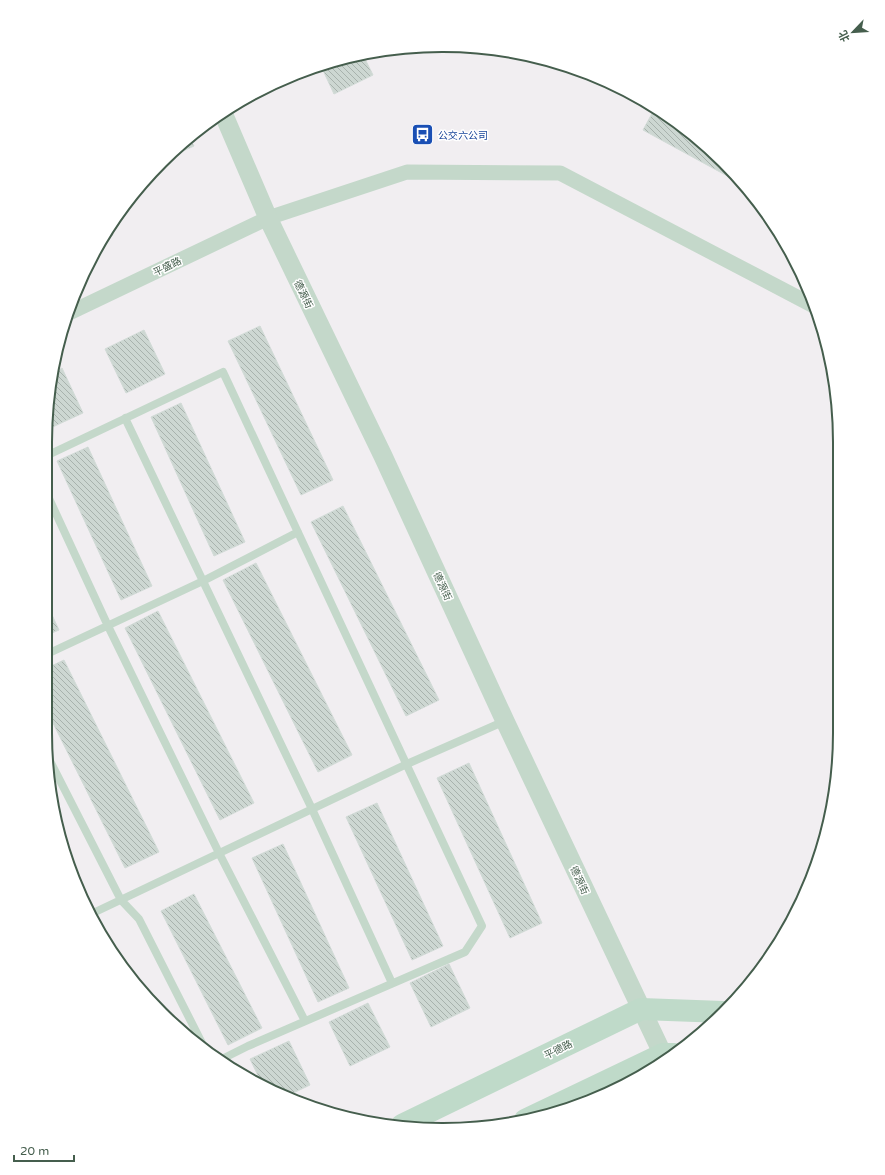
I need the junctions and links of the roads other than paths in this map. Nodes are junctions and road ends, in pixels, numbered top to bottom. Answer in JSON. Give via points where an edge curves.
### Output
{"nodes":[{"id":1,"x":225,"y":118,"type":"edge"},
{"id":2,"x":268,"y":218,"type":"junction"},
{"id":3,"x":806,"y":302,"type":"edge"},
{"id":4,"x":76,"y":310,"type":"edge"},
{"id":5,"x":125,"y":418,"type":"junction"},
{"id":6,"x":52,"y":453,"type":"edge"},
{"id":7,"x":52,"y":505,"type":"edge"},
{"id":8,"x":298,"y":532,"type":"junction"},
{"id":9,"x":203,"y":581,"type":"junction"},
{"id":10,"x":108,"y":626,"type":"junction"},
{"id":11,"x":52,"y":652,"type":"edge"},
{"id":12,"x":505,"y":721,"type":"junction"},
{"id":13,"x":407,"y":764,"type":"junction"},
{"id":14,"x":54,"y":771,"type":"edge"},
{"id":15,"x":312,"y":809,"type":"junction"},
{"id":16,"x":219,"y":853,"type":"junction"},
{"id":17,"x":121,"y":900,"type":"junction"},
{"id":18,"x":96,"y":912,"type":"edge"},
{"id":19,"x":392,"y":984,"type":"junction"},
{"id":20,"x":641,"y":1009,"type":"junction"},
{"id":21,"x":716,"y":1012,"type":"edge"},
{"id":22,"x":306,"y":1021,"type":"junction"},
{"id":23,"x":199,"y":1037,"type":"edge"},
{"id":24,"x":665,"y":1053,"type":"edge"},
{"id":25,"x":226,"y":1057,"type":"edge"},
{"id":26,"x":647,"y":1065,"type":"edge"},
{"id":27,"x":556,"y":1106,"type":"edge"},
{"id":28,"x":409,"y":1121,"type":"edge"}],
"edges":[{"from":1,"to":2,"type":"street","name":"德源街"},
{"from":2,"to":3,"type":"street","name":"平盛路","via":[[407,172],[560,173]]},
{"from":2,"to":4,"type":"street","name":"平盛路"},
{"from":2,"to":12,"type":"street","name":"德源街","via":[[383,456]]},
{"from":5,"to":6,"type":"lane"},
{"from":5,"to":8,"type":"lane","via":[[223,372]]},
{"from":5,"to":9,"type":"lane"},
{"from":7,"to":10,"type":"lane"},
{"from":8,"to":9,"type":"lane"},
{"from":8,"to":13,"type":"lane"},
{"from":9,"to":10,"type":"lane"},
{"from":9,"to":15,"type":"lane"},
{"from":10,"to":11,"type":"lane"},
{"from":10,"to":16,"type":"lane"},
{"from":12,"to":13,"type":"lane"},
{"from":12,"to":20,"type":"street","name":"德源街"},
{"from":13,"to":15,"type":"lane"},
{"from":13,"to":19,"type":"lane","via":[[482,926],[465,952]]},
{"from":14,"to":17,"type":"lane"},
{"from":15,"to":16,"type":"lane"},
{"from":15,"to":19,"type":"lane"},
{"from":16,"to":17,"type":"lane"},
{"from":16,"to":22,"type":"lane"},
{"from":17,"to":18,"type":"lane"},
{"from":17,"to":23,"type":"lane","via":[[140,919]]},
{"from":19,"to":22,"type":"lane"},
{"from":20,"to":21,"type":"main road","name":"平德路"},
{"from":20,"to":24,"type":"street","name":"德源街"},
{"from":20,"to":28,"type":"main road","name":"平德路"},
{"from":22,"to":25,"type":"lane"},
{"from":26,"to":27,"type":"main road"}]}
